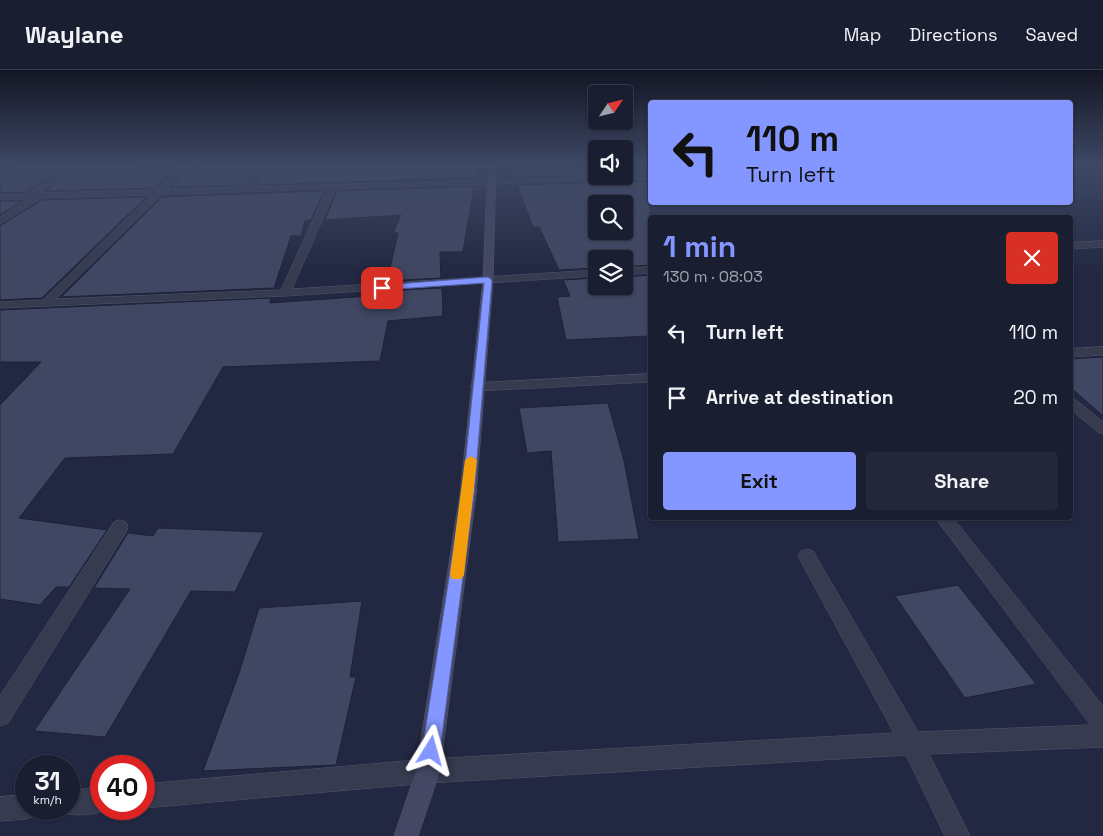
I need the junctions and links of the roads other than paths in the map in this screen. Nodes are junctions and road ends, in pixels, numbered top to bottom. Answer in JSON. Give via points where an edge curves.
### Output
{"nodes":[{"id":1,"x":30,"y":202,"type":"edge"},
{"id":2,"x":151,"y":202,"type":"edge"},
{"id":3,"x":326,"y":202,"type":"edge"},
{"id":4,"x":491,"y":202,"type":"edge"},
{"id":5,"x":0,"y":221,"type":"edge"},
{"id":6,"x":1103,"y":244,"type":"edge"},
{"id":7,"x":1073,"y":246,"type":"edge"},
{"id":8,"x":648,"y":270,"type":"edge"},
{"id":9,"x":633,"y":271,"type":"edge"},
{"id":10,"x":588,"y":274,"type":"edge"},
{"id":11,"x":488,"y":280,"type":"junction"},
{"id":12,"x":285,"y":293,"type":"junction"},
{"id":13,"x":46,"y":302,"type":"junction"},
{"id":14,"x":0,"y":305,"type":"edge"},
{"id":15,"x":1103,"y":351,"type":"edge"},
{"id":16,"x":1073,"y":353,"type":"edge"},
{"id":17,"x":648,"y":378,"type":"edge"},
{"id":18,"x":477,"y":387,"type":"junction"},
{"id":19,"x":1073,"y":404,"type":"edge"},
{"id":20,"x":1103,"y":429,"type":"edge"},
{"id":21,"x":946,"y":520,"type":"edge"},
{"id":22,"x":120,"y":527,"type":"dead end"},
{"id":23,"x":807,"y":556,"type":"dead end"},
{"id":24,"x":0,"y":715,"type":"edge"},
{"id":25,"x":1103,"y":724,"type":"edge"},
{"id":26,"x":1103,"y":736,"type":"edge"},
{"id":27,"x":912,"y":743,"type":"junction"},
{"id":28,"x":428,"y":771,"type":"junction"},
{"id":29,"x":155,"y":795,"type":"edge"},
{"id":30,"x":15,"y":808,"type":"edge"},
{"id":31,"x":0,"y":809,"type":"edge"},
{"id":32,"x":406,"y":836,"type":"edge"},
{"id":33,"x":958,"y":836,"type":"edge"}],
"edges":[{"from":1,"to":5,"type":"street"},
{"from":2,"to":13,"type":"street"},
{"from":3,"to":12,"type":"street"},
{"from":4,"to":11,"type":"street"},
{"from":6,"to":7,"type":"street"},
{"from":8,"to":9,"type":"street"},
{"from":10,"to":11,"type":"street"},
{"from":11,"to":12,"type":"street"},
{"from":11,"to":18,"type":"street"},
{"from":12,"to":13,"type":"street"},
{"from":13,"to":14,"type":"street"},
{"from":15,"to":16,"type":"street"},
{"from":17,"to":18,"type":"street"},
{"from":18,"to":28,"type":"street","via":[[468,494]]},
{"from":19,"to":20,"type":"street"},
{"from":21,"to":25,"type":"street"},
{"from":22,"to":24,"type":"street"},
{"from":23,"to":27,"type":"street"},
{"from":26,"to":27,"type":"street"},
{"from":27,"to":28,"type":"street"},
{"from":27,"to":33,"type":"street"},
{"from":28,"to":29,"type":"street"},
{"from":28,"to":32,"type":"street"},
{"from":30,"to":31,"type":"street"}]}
